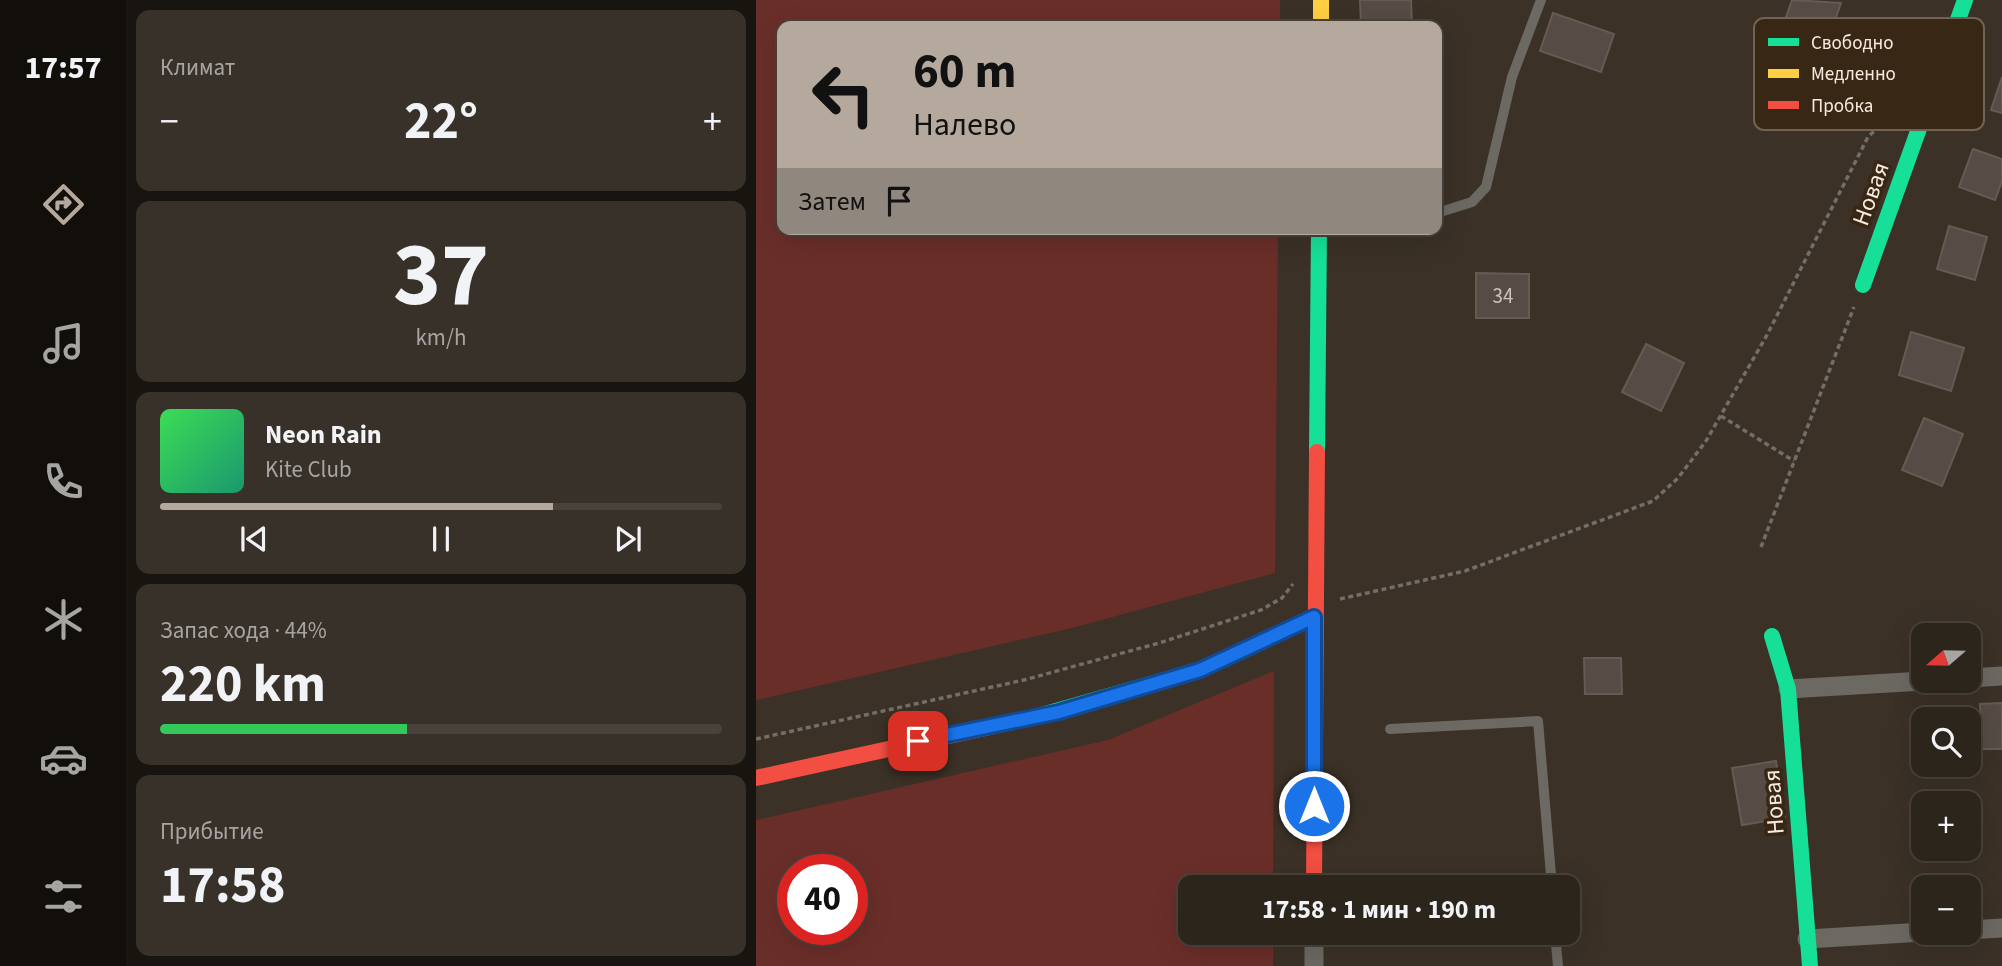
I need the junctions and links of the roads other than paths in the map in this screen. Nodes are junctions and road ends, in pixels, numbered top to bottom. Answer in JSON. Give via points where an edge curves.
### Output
{"nodes":[{"id":1,"x":1321,"y":0,"type":"edge"},
{"id":2,"x":1541,"y":0,"type":"edge"},
{"id":3,"x":1965,"y":0,"type":"edge"},
{"id":4,"x":1958,"y":18,"type":"edge"},
{"id":5,"x":1321,"y":21,"type":"edge"},
{"id":6,"x":1917,"y":130,"type":"edge"},
{"id":7,"x":1442,"y":211,"type":"edge"},
{"id":8,"x":1319,"y":235,"type":"edge"},
{"id":9,"x":1863,"y":285,"type":"road end"},
{"id":10,"x":1314,"y":611,"type":"junction"},
{"id":11,"x":1772,"y":636,"type":"dead end"},
{"id":12,"x":2002,"y":676,"type":"edge"},
{"id":13,"x":1981,"y":677,"type":"edge"},
{"id":14,"x":1911,"y":682,"type":"edge"},
{"id":15,"x":1788,"y":689,"type":"junction"},
{"id":16,"x":1390,"y":729,"type":"dead end"},
{"id":17,"x":756,"y":778,"type":"edge"},
{"id":18,"x":1314,"y":875,"type":"edge"},
{"id":19,"x":1551,"y":875,"type":"edge"},
{"id":20,"x":2002,"y":928,"type":"edge"},
{"id":21,"x":1981,"y":929,"type":"edge"},
{"id":22,"x":1911,"y":933,"type":"edge"},
{"id":23,"x":1807,"y":939,"type":"junction"},
{"id":24,"x":1314,"y":945,"type":"edge"},
{"id":25,"x":1556,"y":945,"type":"edge"},
{"id":26,"x":1314,"y":966,"type":"edge"},
{"id":27,"x":1558,"y":966,"type":"edge"},
{"id":28,"x":1810,"y":966,"type":"edge"}],
"edges":[{"from":1,"to":5,"type":"street"},
{"from":2,"to":7,"type":"lane","via":[[1512,76],[1486,187],[1472,202]]},
{"from":3,"to":4,"type":"street","name":"Новая"},
{"from":6,"to":9,"type":"street","name":"Новая"},
{"from":8,"to":10,"type":"street"},
{"from":10,"to":17,"type":"street","via":[[1200,670],[1059,712]]},
{"from":10,"to":18,"type":"street"},
{"from":11,"to":15,"type":"street","name":"Новая"},
{"from":12,"to":13,"type":"street"},
{"from":14,"to":15,"type":"street"},
{"from":15,"to":23,"type":"street","name":"Новая"},
{"from":16,"to":19,"type":"lane","via":[[1538,721]]},
{"from":20,"to":21,"type":"street"},
{"from":22,"to":23,"type":"street"},
{"from":23,"to":28,"type":"street","name":"Новая"},
{"from":24,"to":26,"type":"street"},
{"from":25,"to":27,"type":"lane"}]}
